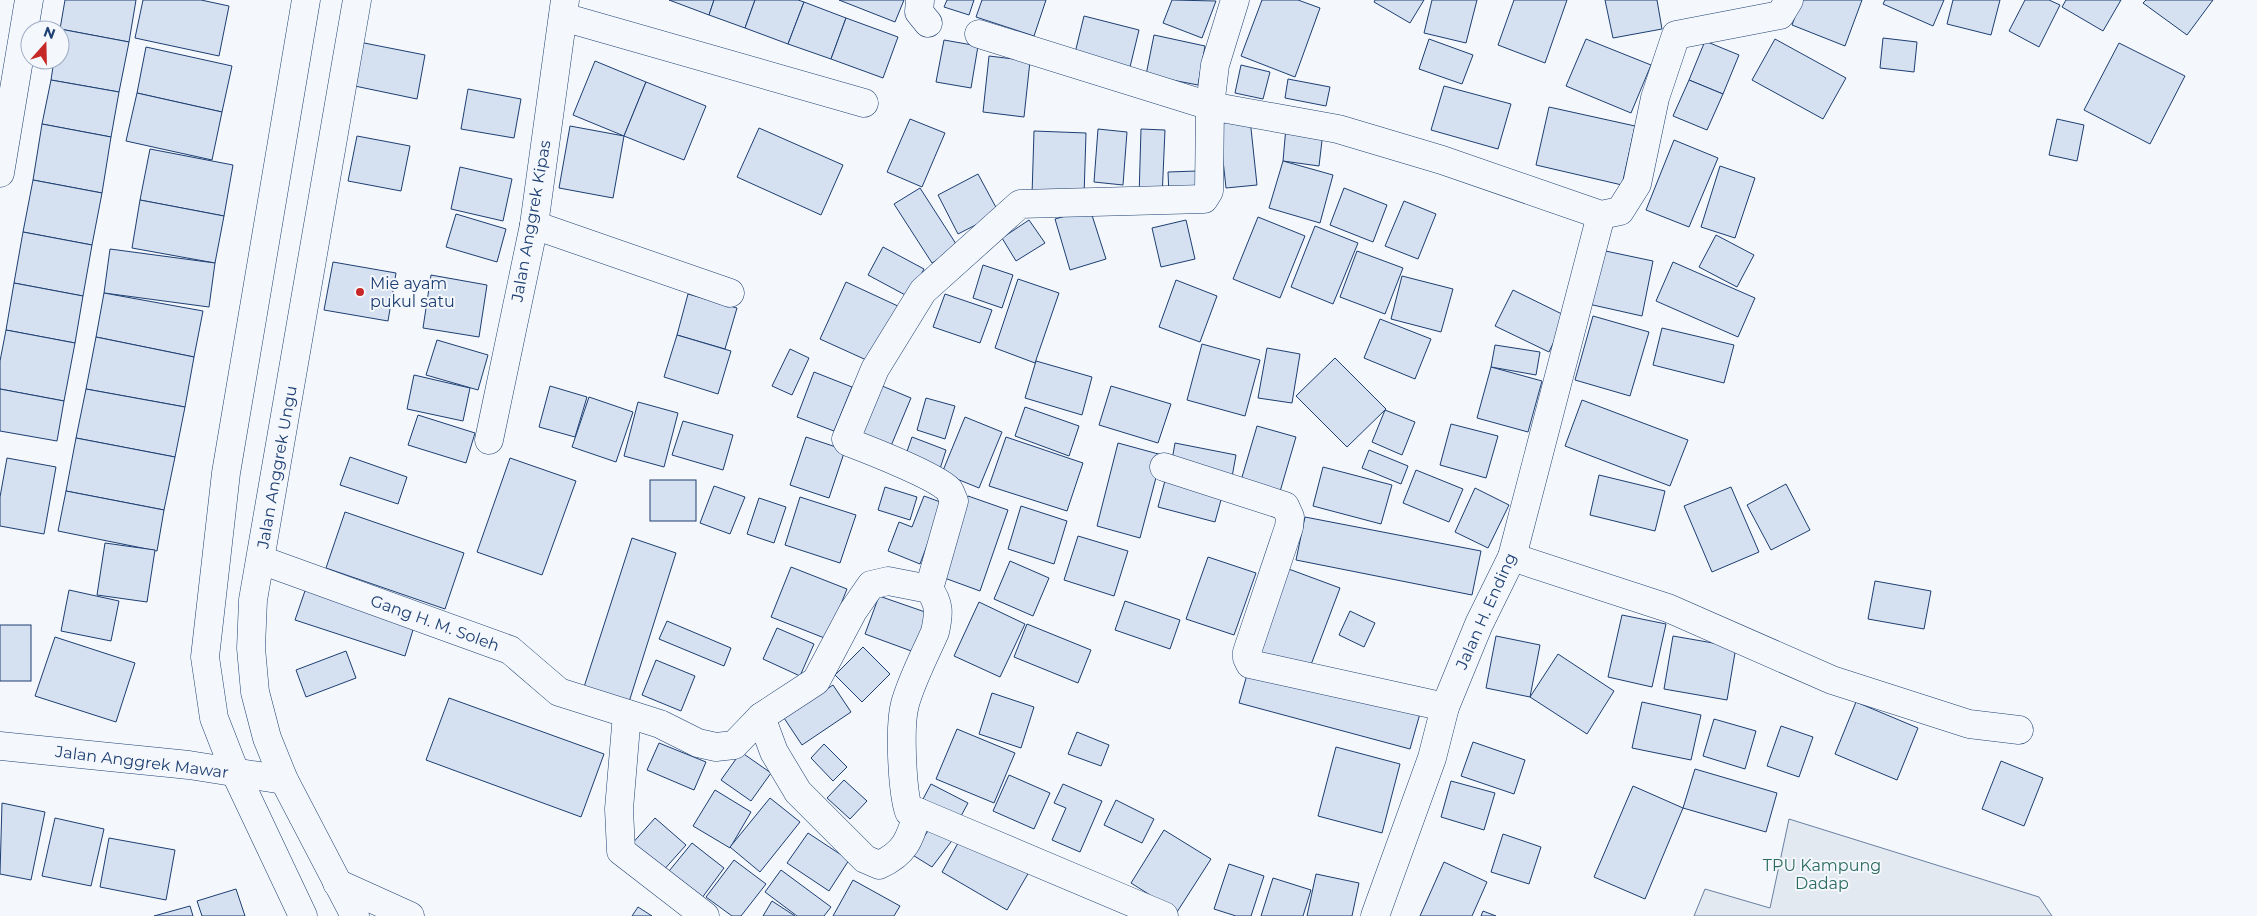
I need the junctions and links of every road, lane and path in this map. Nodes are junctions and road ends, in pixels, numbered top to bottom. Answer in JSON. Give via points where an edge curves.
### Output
{"nodes":[{"id":1,"x":29,"y":0,"type":"edge"},
{"id":2,"x":306,"y":0,"type":"edge"},
{"id":3,"x":357,"y":0,"type":"edge"},
{"id":4,"x":1234,"y":0,"type":"edge"},
{"id":5,"x":1789,"y":0,"type":"edge"},
{"id":6,"x":564,"y":9,"type":"edge"},
{"id":7,"x":979,"y":34,"type":"dead end"},
{"id":8,"x":864,"y":103,"type":"dead end"},
{"id":9,"x":1210,"y":106,"type":"junction"},
{"id":10,"x":0,"y":173,"type":"edge"},
{"id":11,"x":1601,"y":214,"type":"junction"},
{"id":12,"x":534,"y":225,"type":"junction"},
{"id":13,"x":730,"y":293,"type":"dead end"},
{"id":14,"x":489,"y":440,"type":"dead end"},
{"id":15,"x":1164,"y":467,"type":"dead end"},
{"id":16,"x":1512,"y":557,"type":"junction"},
{"id":17,"x":261,"y":560,"type":"junction"},
{"id":18,"x":929,"y":589,"type":"junction"},
{"id":19,"x":1445,"y":707,"type":"junction"},
{"id":20,"x":627,"y":714,"type":"junction"},
{"id":21,"x":761,"y":718,"type":"junction"},
{"id":22,"x":2019,"y":730,"type":"dead end"},
{"id":23,"x":0,"y":746,"type":"edge"},
{"id":24,"x":235,"y":772,"type":"junction"},
{"id":25,"x":284,"y":780,"type":"junction"},
{"id":26,"x":918,"y":812,"type":"junction"},
{"id":27,"x":337,"y":883,"type":"junction"},
{"id":28,"x":302,"y":916,"type":"edge"},
{"id":29,"x":355,"y":916,"type":"edge"},
{"id":30,"x":410,"y":916,"type":"edge"},
{"id":31,"x":704,"y":916,"type":"edge"},
{"id":32,"x":1164,"y":916,"type":"edge"},
{"id":33,"x":1375,"y":916,"type":"edge"}],
"edges":[{"from":1,"to":10,"type":"street"},
{"from":2,"to":24,"type":"street","via":[[226,472],[205,657],[214,718]]},
{"from":3,"to":17,"type":"street","name":"Jalan Anggrek Ungu"},
{"from":4,"to":9,"type":"street","via":[[1216,65]]},
{"from":5,"to":11,"type":"street","via":[[1780,14],[1676,35],[1655,98],[1637,184],[1620,211]]},
{"from":6,"to":8,"type":"street"},
{"from":6,"to":12,"type":"street","name":"Jalan Anggrek Kipas"},
{"from":7,"to":9,"type":"street"},
{"from":9,"to":11,"type":"street","via":[[1338,129]]},
{"from":9,"to":18,"type":"street","via":[[1208,192],[1204,199],[1020,204],[922,292],[875,368],[846,439],[940,483],[950,491],[954,501]]},
{"from":11,"to":16,"type":"street","name":"Jalan H. Ending"},
{"from":12,"to":13,"type":"street"},
{"from":12,"to":14,"type":"street","name":"Jalan Anggrek Kipas"},
{"from":15,"to":19,"type":"street","via":[[1286,506],[1289,527],[1247,652],[1250,664]]},
{"from":16,"to":19,"type":"street","name":"Jalan H. Ending","via":[[1479,624]]},
{"from":16,"to":22,"type":"street","via":[[1668,608],[1832,680],[1969,724]]},
{"from":17,"to":20,"type":"street","name":"Gang H. M. Soleh","via":[[510,650],[559,692]]},
{"from":17,"to":25,"type":"street","name":"Jalan Anggrek Ungu","via":[[253,600],[251,648],[255,692],[267,738]]},
{"from":18,"to":21,"type":"street","name":"Gang H. M. Soleh","via":[[888,581],[871,585],[853,611],[816,681]]},
{"from":18,"to":26,"type":"street","via":[[937,600],[938,620],[905,705],[902,757],[906,804],[910,812]]},
{"from":19,"to":33,"type":"street","name":"Jalan H. Ending","via":[[1432,758]]},
{"from":20,"to":21,"type":"street","name":"Gang H. M. Soleh","via":[[660,724],[698,743],[716,747],[734,745]]},
{"from":20,"to":31,"type":"street","via":[[619,809],[621,851]]},
{"from":21,"to":26,"type":"street","via":[[774,752],[798,792],[865,859],[879,865],[891,860],[910,840]]},
{"from":23,"to":24,"type":"street","name":"Jalan Anggrek Mawar"},
{"from":24,"to":25,"type":"street","name":"Jalan Anggrek Mawar"},
{"from":24,"to":28,"type":"street"},
{"from":25,"to":27,"type":"street","name":"Jalan Anggrek Ungu"},
{"from":26,"to":32,"type":"street"},
{"from":27,"to":29,"type":"street","name":"Jalan Anggrek Ungu"},
{"from":27,"to":30,"type":"street"}]}
